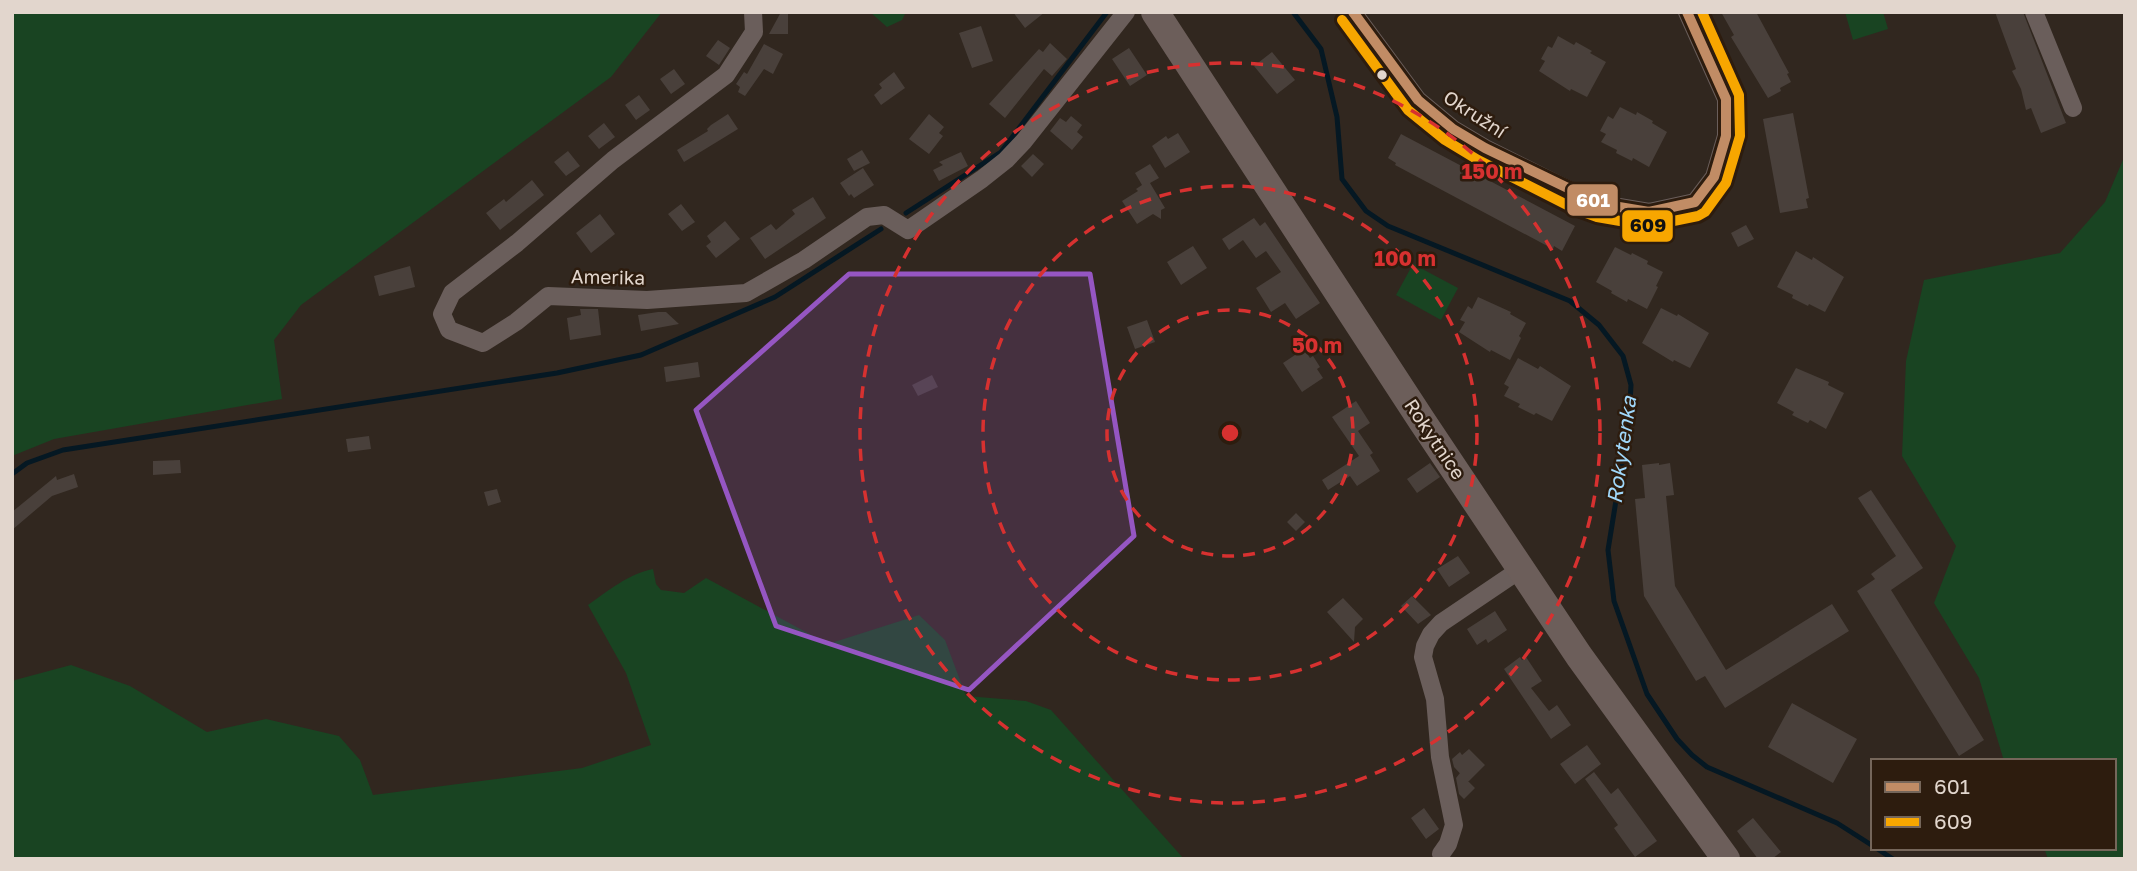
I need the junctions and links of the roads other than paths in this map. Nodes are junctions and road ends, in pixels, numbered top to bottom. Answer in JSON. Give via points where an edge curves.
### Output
{"nodes":[{"id":1,"x":752,"y":12,"type":"edge"},
{"id":2,"x":1126,"y":12,"type":"edge"},
{"id":3,"x":1155,"y":12,"type":"edge"},
{"id":4,"x":1353,"y":12,"type":"edge"},
{"id":5,"x":1687,"y":12,"type":"edge"},
{"id":6,"x":2034,"y":12,"type":"edge"},
{"id":7,"x":2073,"y":108,"type":"dead end"},
{"id":8,"x":1521,"y":569,"type":"junction"},
{"id":9,"x":1441,"y":854,"type":"dead end"},
{"id":10,"x":1726,"y":859,"type":"edge"}],
"edges":[{"from":1,"to":2,"type":"street","name":"Amerika","via":[[754,32],[726,75],[613,160],[452,293],[442,314],[449,330],[483,343],[548,296],[647,300],[746,293],[867,217],[884,215],[908,230],[1006,160]]},
{"from":3,"to":8,"type":"main road","name":"Rokytnice"},
{"from":4,"to":5,"type":"street","name":"Okružní","via":[[1418,100],[1453,129],[1581,197],[1649,212],[1695,202],[1714,177],[1726,136],[1726,99]]},
{"from":6,"to":7,"type":"street"},
{"from":8,"to":9,"type":"street","via":[[1441,623],[1425,646],[1423,657],[1435,699],[1440,757],[1454,825]]},
{"from":8,"to":10,"type":"main road","name":"Rokytnice"}]}
